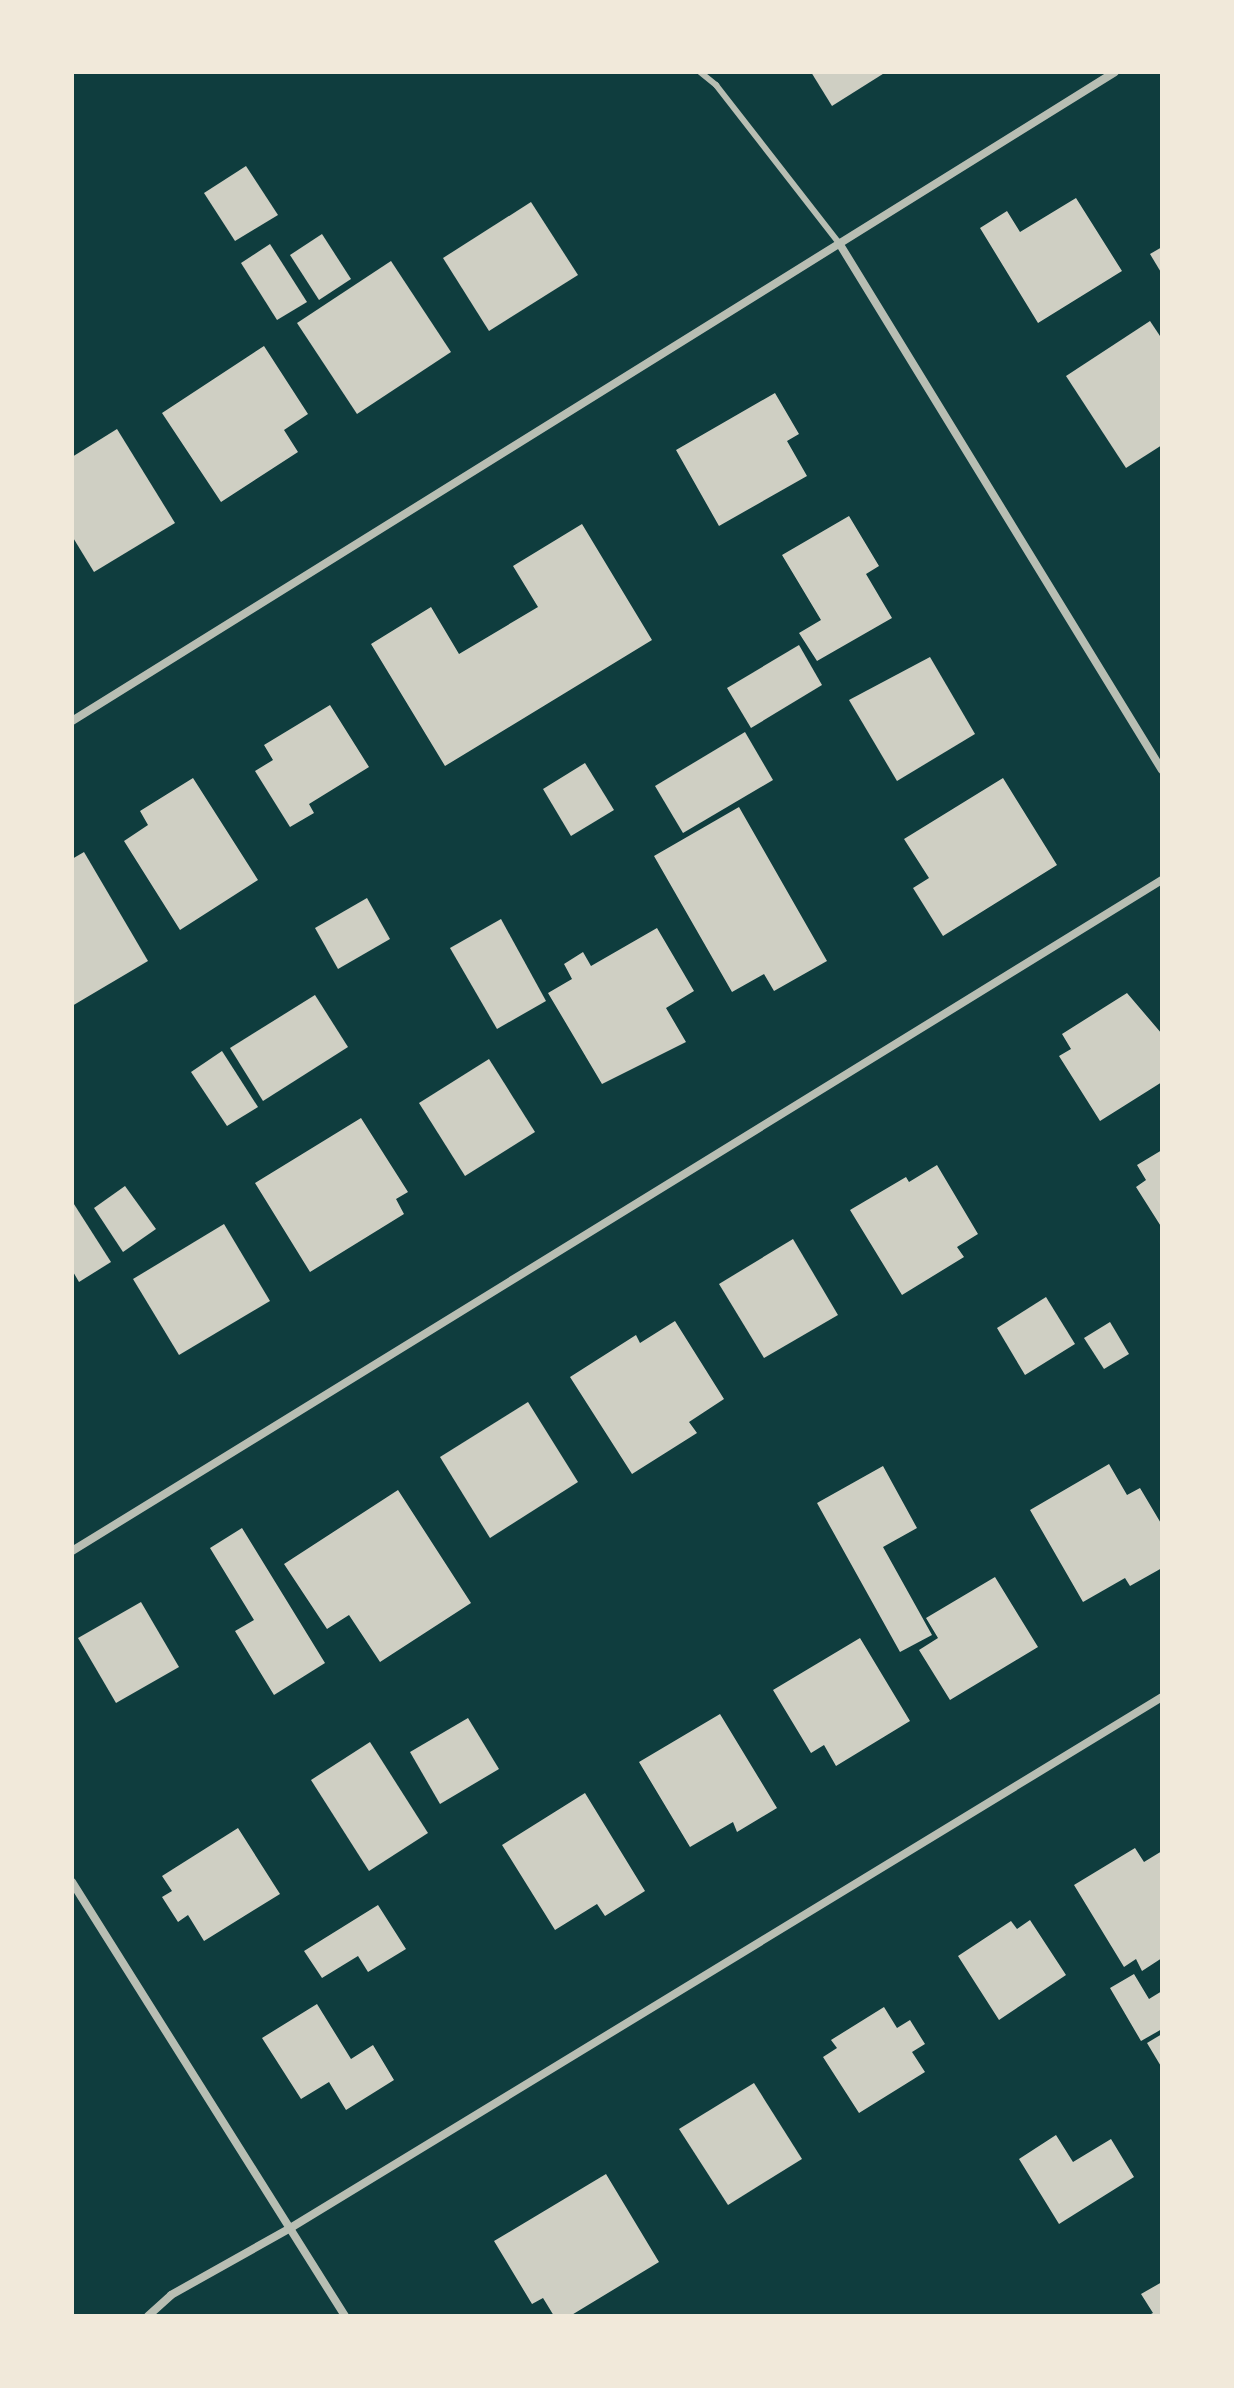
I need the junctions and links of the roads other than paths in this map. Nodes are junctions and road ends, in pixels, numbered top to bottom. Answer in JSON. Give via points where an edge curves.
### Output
{"nodes":[{"id":1,"x":700,"y":72,"type":"edge"},
{"id":2,"x":1115,"y":72,"type":"edge"},
{"id":3,"x":839,"y":243,"type":"junction"},
{"id":4,"x":72,"y":721,"type":"edge"},
{"id":5,"x":1162,"y":770,"type":"edge"},
{"id":6,"x":1162,"y":880,"type":"edge"},
{"id":7,"x":72,"y":1551,"type":"edge"},
{"id":8,"x":1162,"y":1697,"type":"edge"},
{"id":9,"x":72,"y":1882,"type":"edge"},
{"id":10,"x":292,"y":2227,"type":"junction"},
{"id":11,"x":148,"y":2316,"type":"edge"},
{"id":12,"x":345,"y":2316,"type":"edge"}],
"edges":[{"from":1,"to":3,"type":"lane","via":[[716,85]]},
{"from":2,"to":3,"type":"street"},
{"from":3,"to":4,"type":"street"},
{"from":3,"to":5,"type":"street"},
{"from":6,"to":7,"type":"street"},
{"from":8,"to":10,"type":"street"},
{"from":9,"to":10,"type":"street"},
{"from":10,"to":11,"type":"street","via":[[171,2295]]},
{"from":10,"to":12,"type":"street"}]}
